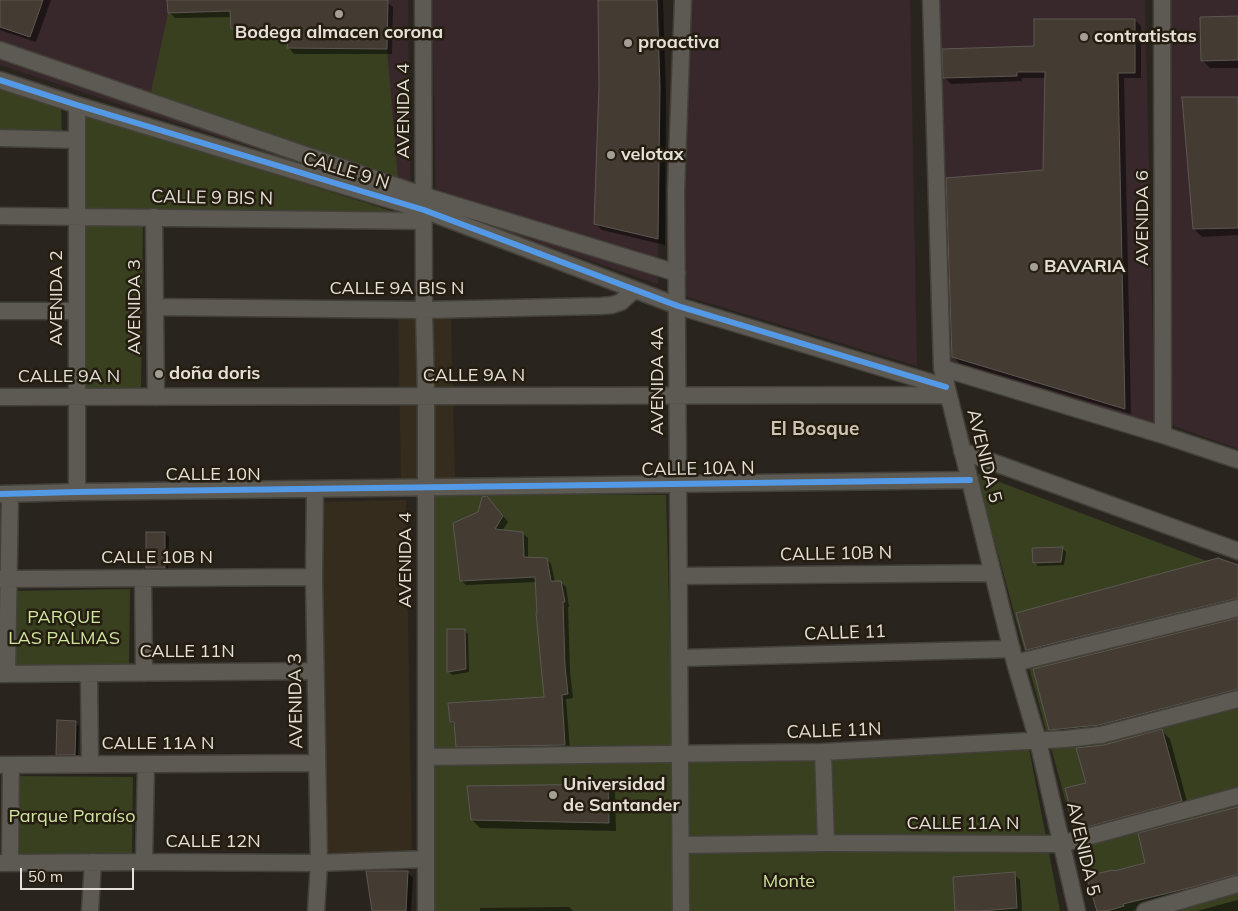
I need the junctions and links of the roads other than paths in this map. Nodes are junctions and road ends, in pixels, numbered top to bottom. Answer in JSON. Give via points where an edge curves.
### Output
{"nodes":[{"id":1,"x":423,"y":0,"type":"edge"},
{"id":2,"x":683,"y":0,"type":"edge"},
{"id":3,"x":931,"y":0,"type":"edge"},
{"id":4,"x":1162,"y":0,"type":"edge"},
{"id":5,"x":0,"y":50,"type":"edge"},
{"id":6,"x":0,"y":80,"type":"edge"},
{"id":7,"x":77,"y":105,"type":"junction"},
{"id":8,"x":0,"y":138,"type":"edge"},
{"id":9,"x":77,"y":140,"type":"junction"},
{"id":10,"x":424,"y":209,"type":"junction"},
{"id":11,"x":0,"y":216,"type":"edge"},
{"id":12,"x":77,"y":216,"type":"junction"},
{"id":13,"x":154,"y":217,"type":"junction"},
{"id":14,"x":677,"y":274,"type":"junction"},
{"id":15,"x":634,"y":290,"type":"junction"},
{"id":16,"x":678,"y":306,"type":"junction"},
{"id":17,"x":155,"y":307,"type":"junction"},
{"id":18,"x":424,"y":310,"type":"junction"},
{"id":19,"x":0,"y":311,"type":"edge"},
{"id":20,"x":77,"y":311,"type":"junction"},
{"id":21,"x":942,"y":368,"type":"junction"},
{"id":22,"x":947,"y":391,"type":"junction"},
{"id":23,"x":678,"y":395,"type":"junction"},
{"id":24,"x":426,"y":396,"type":"junction"},
{"id":25,"x":0,"y":397,"type":"edge"},
{"id":26,"x":77,"y":397,"type":"junction"},
{"id":27,"x":156,"y":397,"type":"junction"},
{"id":28,"x":1163,"y":436,"type":"junction"},
{"id":29,"x":962,"y":451,"type":"junction"},
{"id":30,"x":1238,"y":460,"type":"edge"},
{"id":31,"x":970,"y":480,"type":"junction"},
{"id":32,"x":679,"y":484,"type":"junction"},
{"id":33,"x":426,"y":487,"type":"junction"},
{"id":34,"x":316,"y":489,"type":"junction"},
{"id":35,"x":77,"y":492,"type":"junction"},
{"id":36,"x":5,"y":494,"type":"edge"},
{"id":37,"x":1238,"y":551,"type":"edge"},
{"id":38,"x":992,"y":573,"type":"junction"},
{"id":39,"x":679,"y":576,"type":"junction"},
{"id":40,"x":314,"y":577,"type":"junction"},
{"id":41,"x":143,"y":578,"type":"junction"},
{"id":42,"x":4,"y":579,"type":"edge"},
{"id":43,"x":1238,"y":608,"type":"edge"},
{"id":44,"x":1014,"y":656,"type":"junction"},
{"id":45,"x":680,"y":658,"type":"junction"},
{"id":46,"x":315,"y":671,"type":"junction"},
{"id":47,"x":89,"y":673,"type":"junction"},
{"id":48,"x":144,"y":673,"type":"junction"},
{"id":49,"x":3,"y":674,"type":"edge"},
{"id":50,"x":1238,"y":700,"type":"edge"},
{"id":51,"x":1038,"y":741,"type":"junction"},
{"id":52,"x":823,"y":752,"type":"junction"},
{"id":53,"x":680,"y":754,"type":"junction"},
{"id":54,"x":426,"y":757,"type":"junction"},
{"id":55,"x":90,"y":764,"type":"junction"},
{"id":56,"x":317,"y":764,"type":"junction"},
{"id":57,"x":5,"y":765,"type":"edge"},
{"id":58,"x":146,"y":765,"type":"junction"},
{"id":59,"x":1238,"y":796,"type":"edge"},
{"id":60,"x":826,"y":843,"type":"junction"},
{"id":61,"x":1061,"y":844,"type":"junction"},
{"id":62,"x":681,"y":845,"type":"junction"},
{"id":63,"x":426,"y":859,"type":"junction"},
{"id":64,"x":5,"y":862,"type":"edge"},
{"id":65,"x":93,"y":862,"type":"junction"},
{"id":66,"x":144,"y":862,"type":"junction"},
{"id":67,"x":319,"y":863,"type":"junction"},
{"id":68,"x":1238,"y":884,"type":"edge"},
{"id":69,"x":90,"y":911,"type":"edge"},
{"id":70,"x":316,"y":911,"type":"edge"},
{"id":71,"x":426,"y":911,"type":"edge"},
{"id":72,"x":681,"y":911,"type":"edge"},
{"id":73,"x":1077,"y":911,"type":"edge"},
{"id":74,"x":1144,"y":911,"type":"edge"}],
"edges":[{"from":1,"to":10,"type":"street","name":"AVENIDA 4"},
{"from":2,"to":14,"type":"street","name":"AVENIDA 4A","via":[[676,191]]},
{"from":3,"to":21,"type":"street","name":"AVENIDA 5"},
{"from":4,"to":28,"type":"street","name":"AVENIDA 6"},
{"from":5,"to":10,"type":"street","name":"CALLE 9 N"},
{"from":6,"to":7,"type":"street","name":"CALLE 9 N"},
{"from":7,"to":9,"type":"street","name":"AVENIDA 2"},
{"from":7,"to":10,"type":"street","name":"CALLE 9 N"},
{"from":8,"to":9,"type":"street"},
{"from":9,"to":12,"type":"street","name":"AVENIDA 2"},
{"from":10,"to":13,"type":"street","name":"CALLE 9 BIS N"},
{"from":10,"to":14,"type":"street","name":"CALLE 9 N"},
{"from":10,"to":15,"type":"street","name":"CALLE 9 N"},
{"from":10,"to":18,"type":"street","name":"AVENIDA 4"},
{"from":11,"to":12,"type":"street","name":"CALLE 9 BIS N"},
{"from":12,"to":13,"type":"street","name":"CALLE 9 BIS N"},
{"from":12,"to":20,"type":"street","name":"AVENIDA 2"},
{"from":13,"to":17,"type":"street","name":"AVENIDA 3"},
{"from":14,"to":16,"type":"street","name":"AVENIDA 4A"},
{"from":15,"to":16,"type":"street","name":"CALLE 9 N"},
{"from":15,"to":18,"type":"street","name":"CALLE 9A BIS N","via":[[621,302],[612,305]]},
{"from":16,"to":22,"type":"street","name":"CALLE 9 N"},
{"from":16,"to":23,"type":"street","name":"AVENIDA 4A"},
{"from":17,"to":18,"type":"street","name":"CALLE 9A BIS N"},
{"from":17,"to":27,"type":"street","name":"AVENIDA 3"},
{"from":18,"to":24,"type":"street","name":"AVENIDA 4"},
{"from":19,"to":20,"type":"street"},
{"from":20,"to":26,"type":"street","name":"AVENIDA 2"},
{"from":21,"to":22,"type":"street","name":"AVENIDA 5"},
{"from":21,"to":28,"type":"street"},
{"from":22,"to":23,"type":"street","name":"CALLE 9A N"},
{"from":22,"to":29,"type":"street","name":"AVENIDA 5"},
{"from":23,"to":24,"type":"street","name":"CALLE 9A N"},
{"from":23,"to":32,"type":"street","name":"AVENIDA 4A"},
{"from":24,"to":27,"type":"street","name":"CALLE 9A N"},
{"from":24,"to":33,"type":"street","name":"AVENIDA 4"},
{"from":25,"to":26,"type":"street","name":"CALLE 9A N"},
{"from":26,"to":27,"type":"street","name":"CALLE 9A N"},
{"from":26,"to":35,"type":"street","name":"AVENIDA 2"},
{"from":28,"to":30,"type":"street"},
{"from":29,"to":31,"type":"street","name":"AVENIDA 5"},
{"from":29,"to":37,"type":"street"},
{"from":31,"to":32,"type":"street","name":"CALLE 10A N"},
{"from":31,"to":38,"type":"street","name":"AVENIDA 5"},
{"from":32,"to":33,"type":"street","name":"CALLE 10A N"},
{"from":32,"to":39,"type":"street","name":"AVENIDA 4A"},
{"from":33,"to":34,"type":"street","name":"CALLE 10N"},
{"from":33,"to":54,"type":"street","name":"AVENIDA 4"},
{"from":34,"to":35,"type":"street","name":"CALLE 10N"},
{"from":34,"to":40,"type":"street","name":"AVENIDA 3"},
{"from":35,"to":36,"type":"street","name":"CALLE 10N"},
{"from":36,"to":42,"type":"street"},
{"from":38,"to":39,"type":"street","name":"CALLE 10B N"},
{"from":38,"to":44,"type":"street","name":"AVENIDA 5"},
{"from":39,"to":45,"type":"street","name":"AVENIDA 4A"},
{"from":40,"to":41,"type":"street","name":"CALLE 10B N"},
{"from":40,"to":46,"type":"street","name":"AVENIDA 3"},
{"from":41,"to":42,"type":"street","name":"CALLE 10B N"},
{"from":41,"to":48,"type":"street"},
{"from":42,"to":49,"type":"street"},
{"from":43,"to":44,"type":"street","name":"CALLE 11"},
{"from":44,"to":45,"type":"street","name":"CALLE 11"},
{"from":44,"to":51,"type":"street","name":"AVENIDA 5"},
{"from":45,"to":53,"type":"street","name":"AVENIDA 4A"},
{"from":46,"to":48,"type":"street","name":"CALLE 11N"},
{"from":46,"to":56,"type":"street","name":"AVENIDA 3"},
{"from":47,"to":48,"type":"street","name":"CALLE 11N"},
{"from":47,"to":49,"type":"street","name":"CALLE 11N"},
{"from":47,"to":55,"type":"street"},
{"from":50,"to":51,"type":"street","name":"CALLE 11N","via":[[1101,735]]},
{"from":51,"to":52,"type":"street","name":"CALLE 11N"},
{"from":51,"to":61,"type":"street","name":"AVENIDA 5"},
{"from":52,"to":53,"type":"street","name":"CALLE 11N"},
{"from":52,"to":60,"type":"street"},
{"from":53,"to":54,"type":"street","name":"CALLE 11N"},
{"from":53,"to":62,"type":"street","name":"AVENIDA 4A"},
{"from":54,"to":63,"type":"street","name":"AVENIDA 4"},
{"from":55,"to":57,"type":"street","name":"CALLE 11A N"},
{"from":55,"to":58,"type":"street","name":"CALLE 11A N"},
{"from":56,"to":58,"type":"street","name":"CALLE 11A N"},
{"from":56,"to":67,"type":"street","name":"AVENIDA 3"},
{"from":57,"to":64,"type":"street"},
{"from":58,"to":66,"type":"street"},
{"from":59,"to":61,"type":"street","name":"CALLE 11A N"},
{"from":60,"to":61,"type":"street","name":"CALLE 11A N"},
{"from":60,"to":62,"type":"street","name":"CALLE 11A N"},
{"from":61,"to":73,"type":"street","name":"AVENIDA 5"},
{"from":62,"to":72,"type":"street","name":"AVENIDA 4A"},
{"from":63,"to":67,"type":"street","name":"CALLE 12N"},
{"from":63,"to":71,"type":"street","name":"AVENIDA 4"},
{"from":64,"to":65,"type":"street","name":"CALLE 12N"},
{"from":65,"to":66,"type":"street","name":"CALLE 12N"},
{"from":65,"to":69,"type":"street"},
{"from":66,"to":67,"type":"street","name":"CALLE 12N"},
{"from":67,"to":70,"type":"street","name":"AVENIDA 3"},
{"from":68,"to":74,"type":"street"}]}
